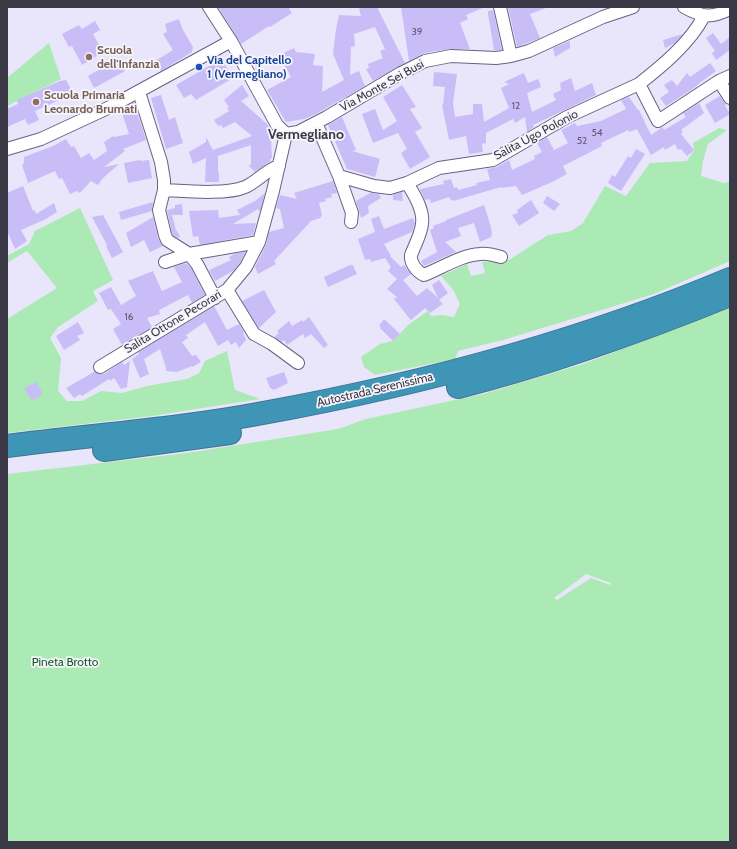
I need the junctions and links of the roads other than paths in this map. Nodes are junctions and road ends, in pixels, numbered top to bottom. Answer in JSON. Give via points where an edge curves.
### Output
{"nodes":[{"id":1,"x":209,"y":7,"type":"edge"},
{"id":2,"x":500,"y":7,"type":"edge"},
{"id":3,"x":633,"y":7,"type":"edge"},
{"id":4,"x":684,"y":7,"type":"edge"},
{"id":5,"x":730,"y":10,"type":"edge"},
{"id":6,"x":704,"y":16,"type":"junction"},
{"id":7,"x":230,"y":41,"type":"junction"},
{"id":8,"x":511,"y":56,"type":"junction"},
{"id":9,"x":724,"y":79,"type":"edge"},
{"id":10,"x":638,"y":84,"type":"junction"},
{"id":11,"x":139,"y":92,"type":"junction"},
{"id":12,"x":730,"y":98,"type":"edge"},
{"id":13,"x":316,"y":123,"type":"junction"},
{"id":14,"x":286,"y":134,"type":"junction"},
{"id":15,"x":7,"y":149,"type":"edge"},
{"id":16,"x":280,"y":163,"type":"junction"},
{"id":17,"x":339,"y":176,"type":"junction"},
{"id":18,"x":407,"y":183,"type":"junction"},
{"id":19,"x":164,"y":190,"type":"junction"},
{"id":20,"x":350,"y":222,"type":"dead end"},
{"id":21,"x":259,"y":242,"type":"junction"},
{"id":22,"x":189,"y":254,"type":"junction"},
{"id":23,"x":501,"y":257,"type":"dead end"},
{"id":24,"x":165,"y":262,"type":"dead end"},
{"id":25,"x":730,"y":279,"type":"edge"},
{"id":26,"x":227,"y":290,"type":"junction"},
{"id":27,"x":730,"y":295,"type":"edge"},
{"id":28,"x":215,"y":298,"type":"junction"},
{"id":29,"x":298,"y":363,"type":"dead end"},
{"id":30,"x":100,"y":366,"type":"dead end"},
{"id":31,"x":7,"y":446,"type":"edge"},
{"id":32,"x":7,"y":461,"type":"edge"}],
"edges":[{"from":1,"to":7,"type":"street"},
{"from":2,"to":8,"type":"street"},
{"from":3,"to":8,"type":"street","name":"Via Monte Sei Busi","via":[[603,17],[529,51]]},
{"from":4,"to":6,"type":"street"},
{"from":5,"to":6,"type":"street","via":[[713,16]]},
{"from":6,"to":10,"type":"street","name":"Salita Ugo Polonio","via":[[670,60]]},
{"from":7,"to":11,"type":"street"},
{"from":7,"to":14,"type":"street","via":[[276,125]]},
{"from":8,"to":13,"type":"street","name":"Via Monte Sei Busi","via":[[451,56],[425,62],[401,73]]},
{"from":9,"to":10,"type":"street","via":[[658,121]]},
{"from":9,"to":12,"type":"street"},
{"from":10,"to":18,"type":"street","name":"Salita Ugo Polonio","via":[[567,117],[493,160],[439,168]]},
{"from":11,"to":15,"type":"street","via":[[41,139]]},
{"from":11,"to":19,"type":"street","via":[[161,162]]},
{"from":13,"to":14,"type":"street","name":"Via Monte Sei Busi","via":[[298,132]]},
{"from":13,"to":17,"type":"street"},
{"from":14,"to":16,"type":"street","name":"Salita Ottone Pecorari"},
{"from":16,"to":19,"type":"street","via":[[254,182],[230,192]]},
{"from":16,"to":21,"type":"street","name":"Salita Ottone Pecorari"},
{"from":17,"to":18,"type":"street","name":"Salita Ugo Polonio","via":[[390,188]]},
{"from":17,"to":20,"type":"street","via":[[352,213]]},
{"from":18,"to":23,"type":"street","via":[[417,199],[422,219],[411,255],[411,260],[419,272],[424,275],[478,254]]},
{"from":19,"to":22,"type":"street","via":[[159,210],[165,235],[167,240]]},
{"from":21,"to":22,"type":"street"},
{"from":21,"to":26,"type":"street","name":"Salita Ottone Pecorari","via":[[246,267]]},
{"from":22,"to":24,"type":"street"},
{"from":22,"to":28,"type":"street"},
{"from":25,"to":31,"type":"highway","name":"Autostrada Serenissima","via":[[537,349],[398,385],[262,414]]},
{"from":26,"to":28,"type":"street","name":"Salita Ottone Pecorari"},
{"from":26,"to":29,"type":"street","via":[[254,334]]},
{"from":27,"to":32,"type":"highway","name":"Autostrada Serenissima","via":[[605,344],[548,362],[410,398],[265,428]]},
{"from":28,"to":30,"type":"street","name":"Salita Ottone Pecorari"}]}
